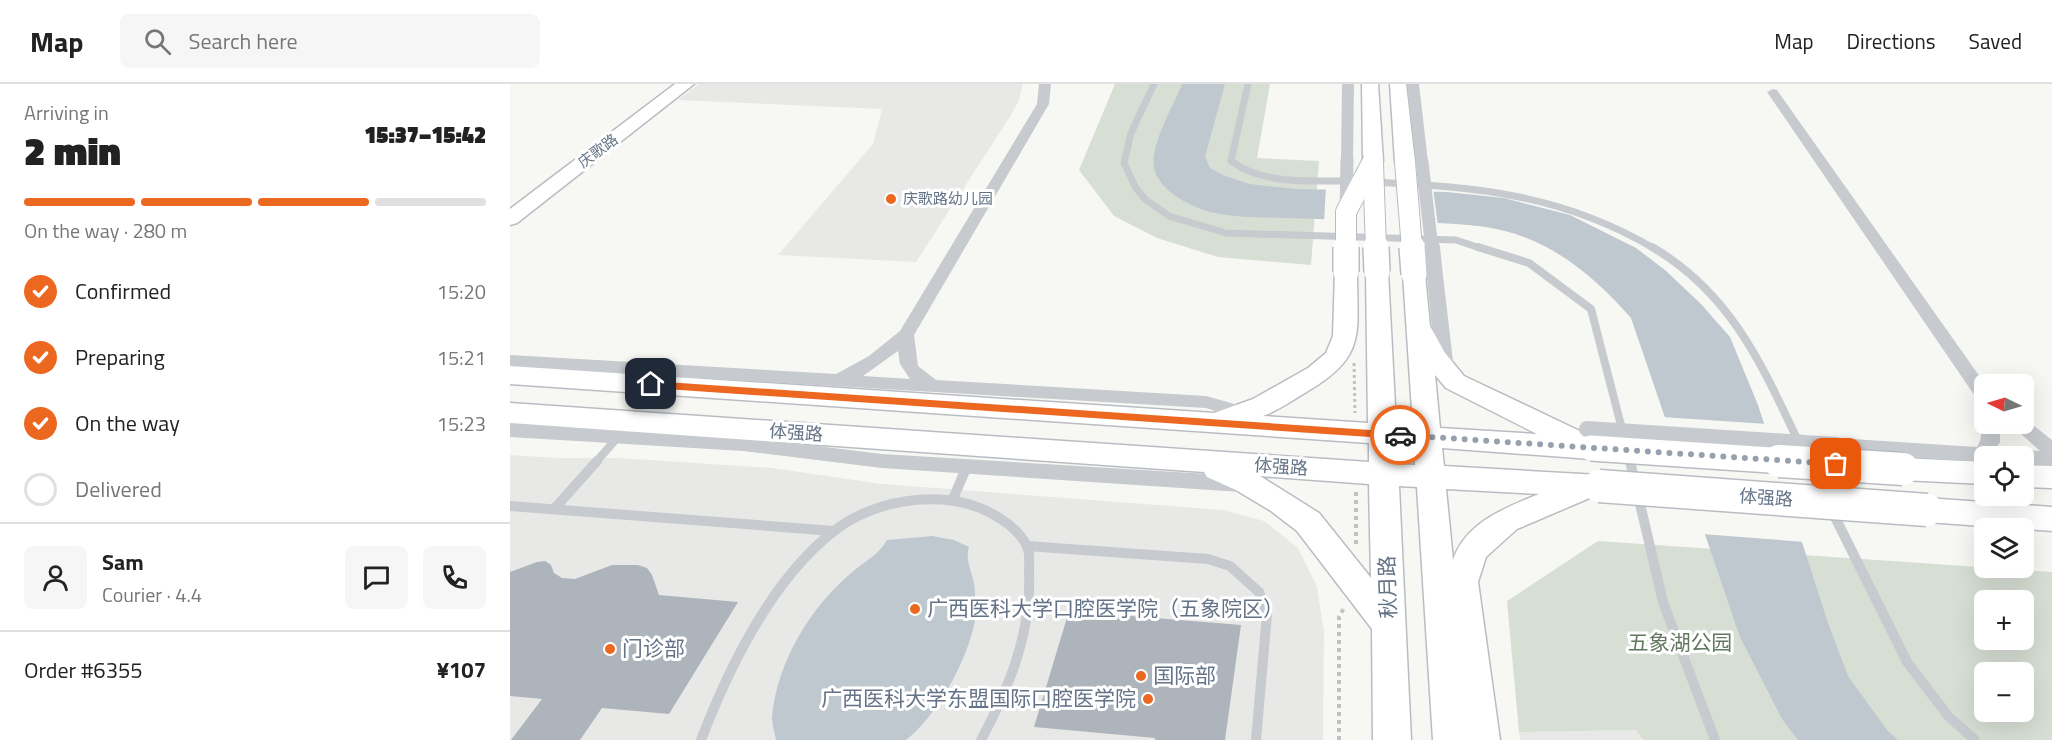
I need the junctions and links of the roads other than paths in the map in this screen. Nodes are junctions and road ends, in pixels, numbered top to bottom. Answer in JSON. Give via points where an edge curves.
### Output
{"nodes":[{"id":1,"x":662,"y":84,"type":"edge"},
{"id":2,"x":686,"y":84,"type":"edge"},
{"id":3,"x":1045,"y":84,"type":"edge"},
{"id":4,"x":1154,"y":84,"type":"edge"},
{"id":5,"x":1248,"y":84,"type":"edge"},
{"id":6,"x":1348,"y":84,"type":"edge"},
{"id":7,"x":1370,"y":84,"type":"edge"},
{"id":8,"x":1398,"y":84,"type":"edge"},
{"id":9,"x":1413,"y":84,"type":"edge"},
{"id":10,"x":1773,"y":92,"type":"dead end"},
{"id":11,"x":1373,"y":161,"type":"junction"},
{"id":12,"x":1414,"y":162,"type":"junction"},
{"id":13,"x":510,"y":197,"type":"edge"},
{"id":14,"x":1346,"y":212,"type":"junction"},
{"id":15,"x":510,"y":219,"type":"edge"},
{"id":16,"x":1424,"y":275,"type":"junction"},
{"id":17,"x":1418,"y":324,"type":"junction"},
{"id":18,"x":906,"y":335,"type":"junction"},
{"id":19,"x":510,"y":361,"type":"edge"},
{"id":20,"x":1445,"y":370,"type":"junction"},
{"id":21,"x":510,"y":375,"type":"edge"},
{"id":22,"x":837,"y":380,"type":"junction"},
{"id":23,"x":1974,"y":383,"type":"edge"},
{"id":24,"x":930,"y":384,"type":"junction"},
{"id":25,"x":510,"y":412,"type":"edge"},
{"id":26,"x":1243,"y":412,"type":"junction"},
{"id":27,"x":1213,"y":423,"type":"junction"},
{"id":28,"x":1298,"y":429,"type":"junction"},
{"id":29,"x":510,"y":430,"type":"edge"},
{"id":30,"x":1383,"y":434,"type":"junction"},
{"id":31,"x":2032,"y":434,"type":"edge"},
{"id":32,"x":618,"y":437,"type":"junction"},
{"id":33,"x":1427,"y":437,"type":"junction"},
{"id":34,"x":1589,"y":439,"type":"junction"},
{"id":35,"x":2052,"y":450,"type":"edge"},
{"id":36,"x":2034,"y":458,"type":"edge"},
{"id":37,"x":2052,"y":459,"type":"edge"},
{"id":38,"x":1199,"y":461,"type":"junction"},
{"id":39,"x":1974,"y":463,"type":"edge"},
{"id":40,"x":1974,"y":465,"type":"edge"},
{"id":41,"x":967,"y":466,"type":"junction"},
{"id":42,"x":1384,"y":474,"type":"junction"},
{"id":43,"x":2034,"y":476,"type":"edge"},
{"id":44,"x":1430,"y":477,"type":"junction"},
{"id":45,"x":2052,"y":477,"type":"edge"},
{"id":46,"x":1251,"y":484,"type":"junction"},
{"id":47,"x":1595,"y":486,"type":"junction"},
{"id":48,"x":953,"y":500,"type":"junction"},
{"id":49,"x":510,"y":506,"type":"edge"},
{"id":50,"x":554,"y":509,"type":"junction"},
{"id":51,"x":2052,"y":519,"type":"edge"},
{"id":52,"x":834,"y":531,"type":"junction"},
{"id":53,"x":1027,"y":546,"type":"junction"},
{"id":54,"x":1389,"y":626,"type":"junction"},
{"id":55,"x":701,"y":740,"type":"edge"},
{"id":56,"x":981,"y":740,"type":"edge"},
{"id":57,"x":1256,"y":740,"type":"edge"},
{"id":58,"x":1392,"y":740,"type":"edge"},
{"id":59,"x":1452,"y":740,"type":"edge"},
{"id":60,"x":1481,"y":740,"type":"edge"},
{"id":61,"x":1715,"y":740,"type":"edge"},
{"id":62,"x":1975,"y":740,"type":"edge"}],
"edges":[{"from":1,"to":13,"type":"main road","name":"庆歌路"},
{"from":2,"to":15,"type":"main road","name":"庆歌路"},
{"from":3,"to":18,"type":"street","via":[[1043,104]]},
{"from":4,"to":61,"type":"lane","via":[[1124,160],[1133,186],[1155,209],[1189,224],[1226,233],[1456,240],[1529,262],[1591,309],[1663,602]]},
{"from":5,"to":62,"type":"lane","via":[[1231,161],[1239,169],[1256,175],[1316,180],[1464,187],[1533,199],[1593,219],[1662,251],[1711,292],[1754,352],[1907,662],[1949,717]]},
{"from":6,"to":14,"type":"street","bridge":true},
{"from":7,"to":11,"type":"main road"},
{"from":8,"to":12,"type":"main road"},
{"from":9,"to":12,"type":"street"},
{"from":10,"to":23,"type":"street"},
{"from":11,"to":14,"type":"main road","bridge":true},
{"from":11,"to":30,"type":"main road","name":"秋月路","bridge":true},
{"from":12,"to":16,"type":"main road","bridge":true},
{"from":14,"to":26,"type":"main road","bridge":true,"via":[[1345,336],[1338,357],[1262,406]]},
{"from":16,"to":17,"type":"main road"},
{"from":16,"to":20,"type":"street"},
{"from":17,"to":20,"type":"main road"},
{"from":17,"to":33,"type":"main road"},
{"from":18,"to":22,"type":"street","via":[[858,372]]},
{"from":18,"to":24,"type":"street","via":[[907,357],[914,374]]},
{"from":19,"to":22,"type":"street"},
{"from":20,"to":34,"type":"main road","via":[[1455,382],[1545,427]]},
{"from":21,"to":27,"type":"main road"},
{"from":22,"to":24,"type":"street"},
{"from":24,"to":26,"type":"street","via":[[1206,402]]},
{"from":25,"to":38,"type":"main road","name":"体强路"},
{"from":26,"to":27,"type":"main road"},
{"from":26,"to":28,"type":"street"},
{"from":27,"to":28,"type":"main road"},
{"from":28,"to":30,"type":"main road"},
{"from":29,"to":32,"type":"street"},
{"from":30,"to":33,"type":"main road"},
{"from":30,"to":42,"type":"main road","name":"秋月路"},
{"from":31,"to":35,"type":"street"},
{"from":32,"to":41,"type":"street"},
{"from":32,"to":50,"type":"lane"},
{"from":33,"to":34,"type":"main road"},
{"from":33,"to":44,"type":"main road"},
{"from":34,"to":39,"type":"street","bridge":true,"via":[[1836,445]]},
{"from":34,"to":40,"type":"main road","bridge":true,"via":[[1904,469]]},
{"from":36,"to":37,"type":"street"},
{"from":38,"to":42,"type":"main road","name":"体强路"},
{"from":38,"to":46,"type":"main road"},
{"from":41,"to":46,"type":"street"},
{"from":41,"to":48,"type":"lane"},
{"from":42,"to":44,"type":"main road","name":"体强路"},
{"from":42,"to":54,"type":"main road","name":"秋月路"},
{"from":43,"to":45,"type":"main road"},
{"from":44,"to":47,"type":"main road","name":"体强路"},
{"from":44,"to":59,"type":"main road"},
{"from":46,"to":54,"type":"main road","via":[[1308,522]]},
{"from":47,"to":51,"type":"main road","name":"体强路","bridge":true},
{"from":47,"to":60,"type":"main road","via":[[1506,520],[1472,550],[1462,582]]},
{"from":48,"to":52,"type":"lane","via":[[884,506]]},
{"from":48,"to":53,"type":"lane","via":[[994,513]]},
{"from":49,"to":50,"type":"lane"},
{"from":50,"to":52,"type":"lane"},
{"from":52,"to":55,"type":"lane","via":[[794,572],[762,614],[713,706]]},
{"from":53,"to":56,"type":"lane","via":[[1032,586],[1023,633],[1010,678]]},
{"from":53,"to":57,"type":"lane","via":[[1208,559],[1230,566],[1259,592],[1267,614]]},
{"from":54,"to":58,"type":"main road","name":"秋月路"}]}
